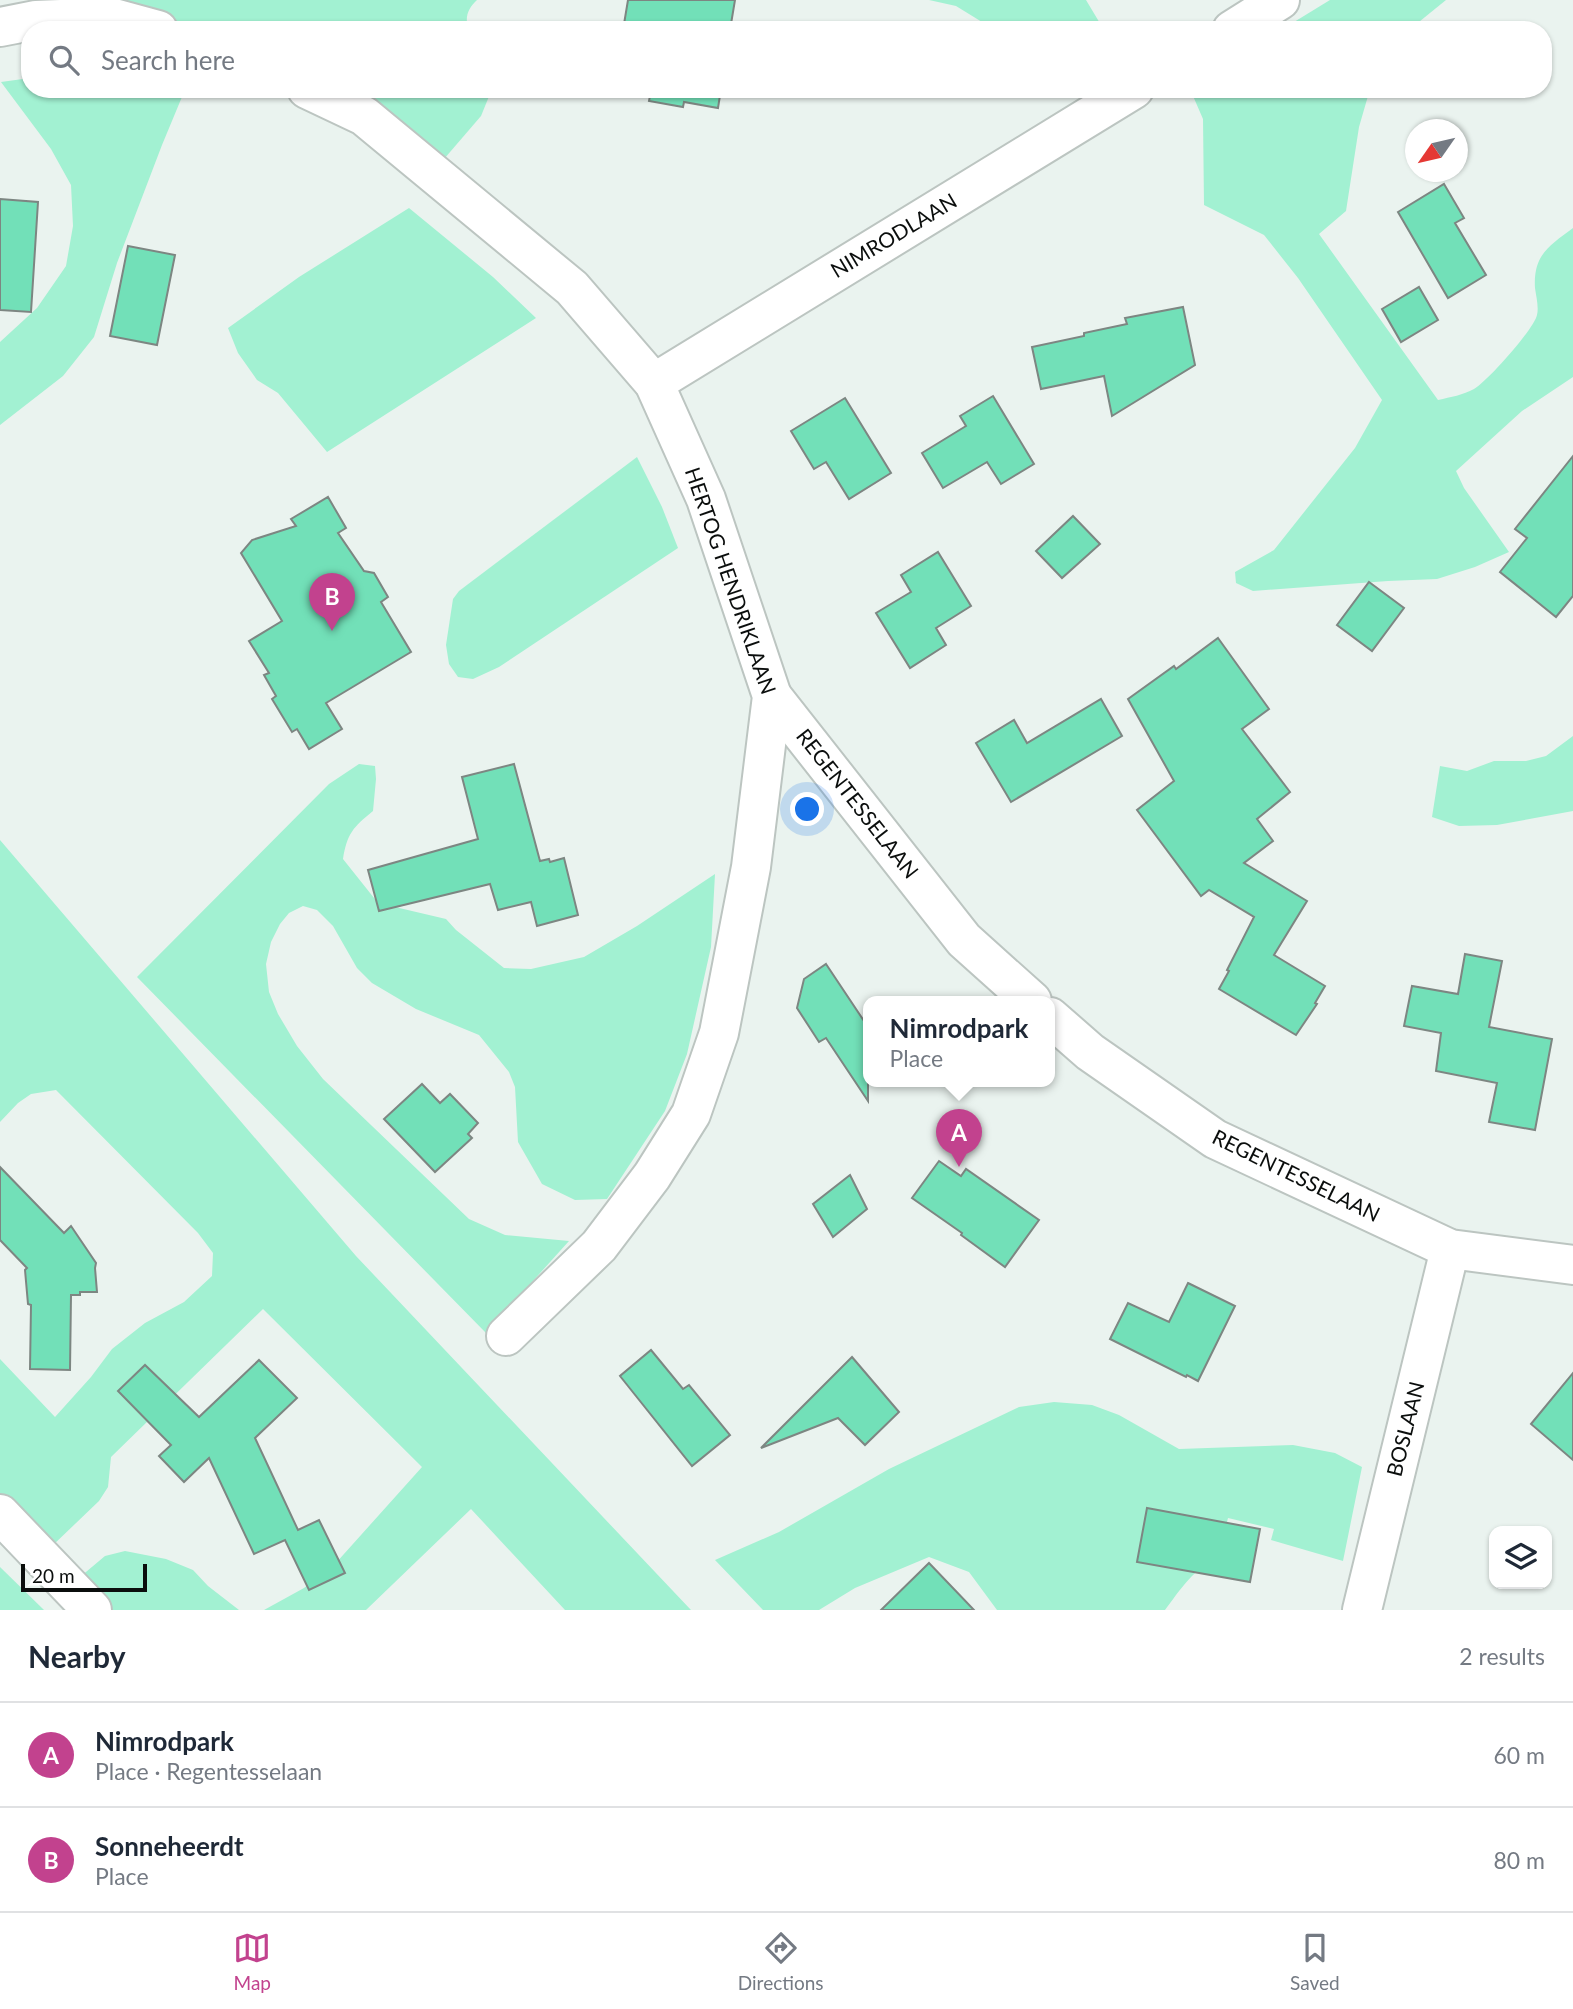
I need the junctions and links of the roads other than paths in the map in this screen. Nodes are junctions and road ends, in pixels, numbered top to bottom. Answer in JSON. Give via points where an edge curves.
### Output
{"nodes":[{"id":1,"x":1280,"y":0,"type":"edge"},
{"id":2,"x":23,"y":16,"type":"edge"},
{"id":3,"x":125,"y":21,"type":"edge"},
{"id":4,"x":1246,"y":21,"type":"edge"},
{"id":5,"x":326,"y":98,"type":"edge"},
{"id":6,"x":1120,"y":98,"type":"edge"},
{"id":7,"x":654,"y":383,"type":"junction"},
{"id":8,"x":772,"y":696,"type":"junction"},
{"id":9,"x":1026,"y":996,"type":"edge"},
{"id":10,"x":1055,"y":1021,"type":"edge"},
{"id":11,"x":1450,"y":1249,"type":"junction"},
{"id":12,"x":1573,"y":1265,"type":"edge"},
{"id":13,"x":506,"y":1336,"type":"dead end"},
{"id":14,"x":0,"y":1514,"type":"edge"},
{"id":15,"x":92,"y":1610,"type":"edge"},
{"id":16,"x":1362,"y":1610,"type":"edge"}],
"edges":[{"from":1,"to":4,"type":"street"},
{"from":2,"to":3,"type":"street"},
{"from":5,"to":7,"type":"street","name":"HERTOG HENDRIKLAAN","via":[[364,116],[572,288]]},
{"from":6,"to":7,"type":"street","name":"NIMRODLAAN"},
{"from":7,"to":8,"type":"street","name":"HERTOG HENDRIKLAAN","via":[[706,499]]},
{"from":8,"to":9,"type":"street","name":"REGENTESSELAAN","via":[[964,940]]},
{"from":8,"to":13,"type":"street","name":"HERTOG HENDRIKLAAN","via":[[749,880],[719,1033],[691,1114],[652,1177],[598,1246]]},
{"from":10,"to":11,"type":"street","name":"REGENTESSELAAN","via":[[1090,1052],[1215,1139]]},
{"from":11,"to":12,"type":"street","name":"REGENTESSELAAN"},
{"from":11,"to":16,"type":"street","name":"BOSLAAN"},
{"from":14,"to":15,"type":"street"}]}
